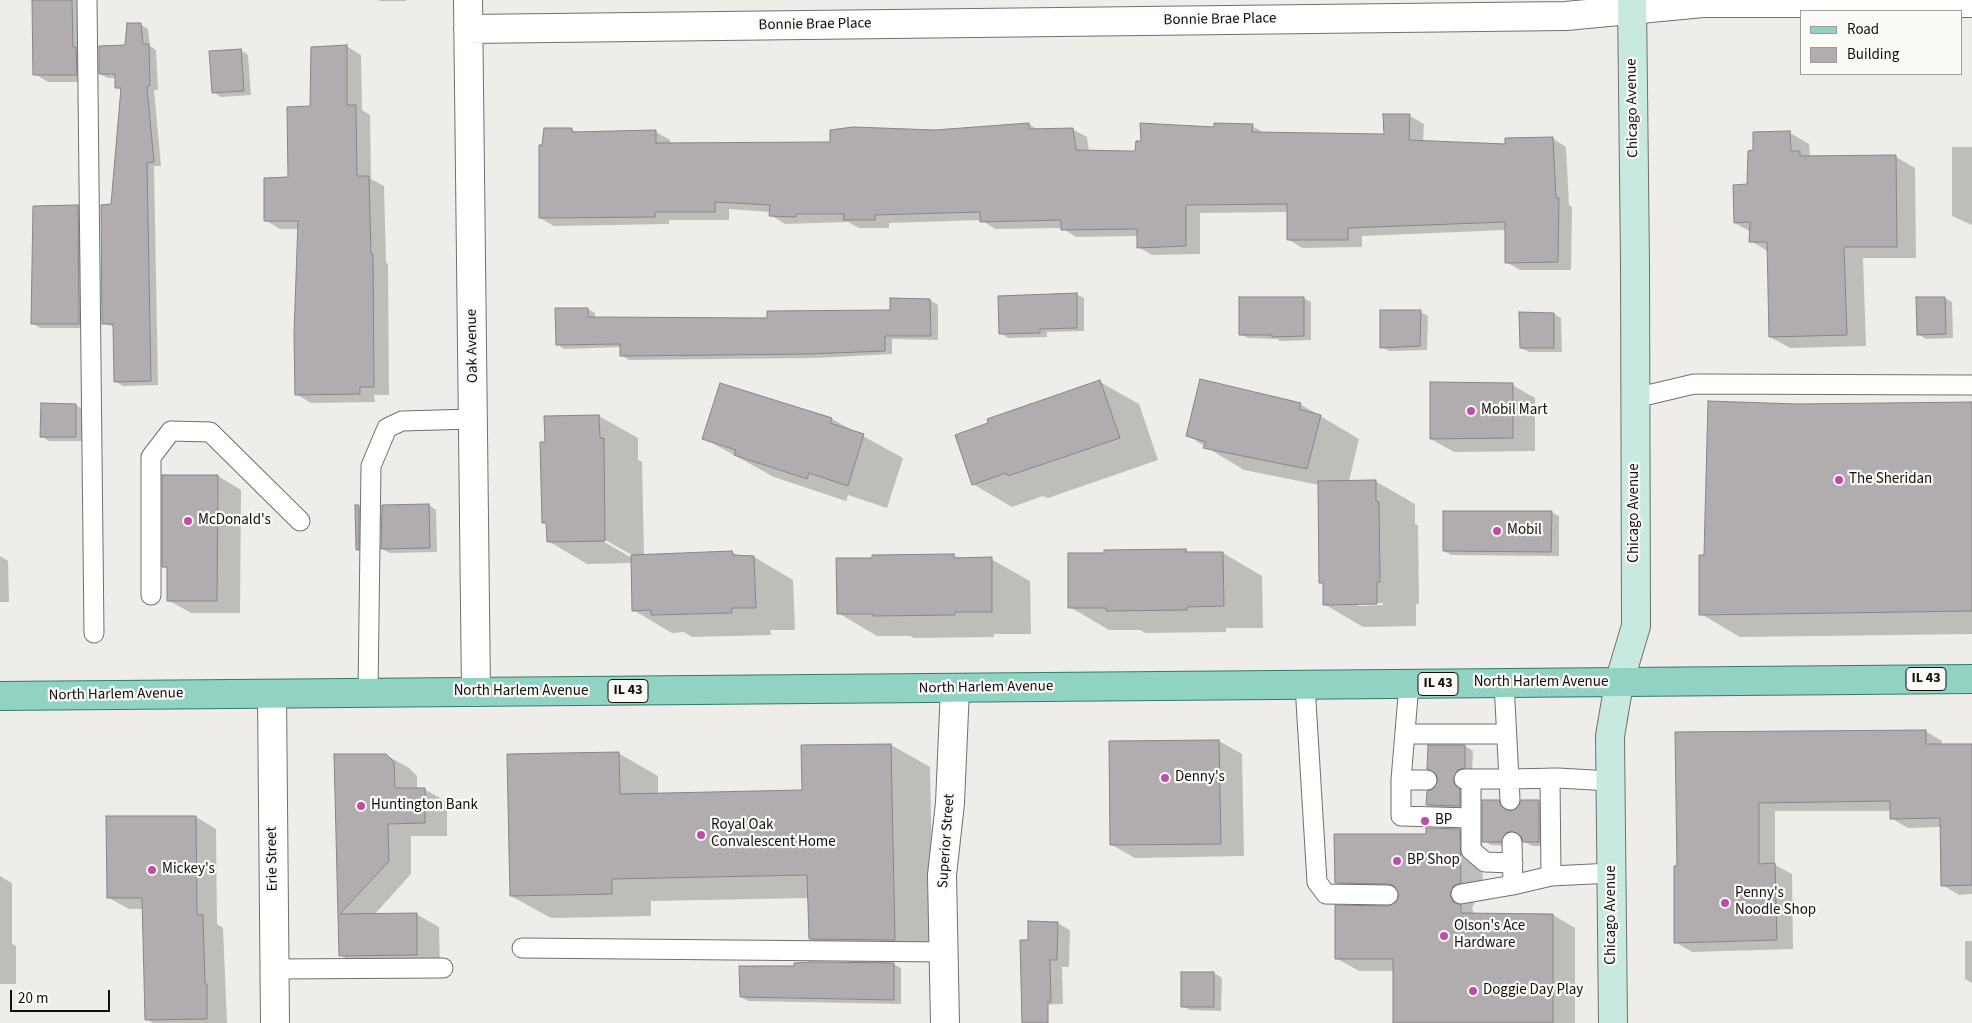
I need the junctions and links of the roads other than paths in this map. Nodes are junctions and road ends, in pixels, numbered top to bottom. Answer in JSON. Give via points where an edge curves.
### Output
{"nodes":[{"id":1,"x":87,"y":0,"type":"edge"},
{"id":2,"x":468,"y":0,"type":"edge"},
{"id":3,"x":1972,"y":3,"type":"edge"},
{"id":4,"x":1632,"y":5,"type":"edge"},
{"id":5,"x":468,"y":29,"type":"junction"},
{"id":6,"x":1972,"y":386,"type":"edge"},
{"id":7,"x":1635,"y":398,"type":"junction"},
{"id":8,"x":474,"y":419,"type":"junction"},
{"id":9,"x":300,"y":521,"type":"dead end"},
{"id":10,"x":150,"y":595,"type":"dead end"},
{"id":11,"x":94,"y":632,"type":"dead end"},
{"id":12,"x":1972,"y":679,"type":"edge"},
{"id":13,"x":1620,"y":682,"type":"junction"},
{"id":14,"x":1504,"y":683,"type":"junction"},
{"id":15,"x":1409,"y":684,"type":"junction"},
{"id":16,"x":1305,"y":685,"type":"junction"},
{"id":17,"x":955,"y":688,"type":"junction"},
{"id":18,"x":476,"y":692,"type":"junction"},
{"id":19,"x":368,"y":693,"type":"junction"},
{"id":20,"x":272,"y":694,"type":"junction"},
{"id":21,"x":0,"y":696,"type":"edge"},
{"id":22,"x":1405,"y":734,"type":"junction"},
{"id":23,"x":1506,"y":734,"type":"junction"},
{"id":24,"x":1550,"y":778,"type":"junction"},
{"id":25,"x":1509,"y":779,"type":"junction"},
{"id":26,"x":1401,"y":780,"type":"junction"},
{"id":27,"x":1427,"y":780,"type":"dead end"},
{"id":28,"x":1610,"y":781,"type":"junction"},
{"id":29,"x":1510,"y":800,"type":"dead end"},
{"id":30,"x":1472,"y":818,"type":"junction"},
{"id":31,"x":1512,"y":842,"type":"dead end"},
{"id":32,"x":1513,"y":863,"type":"junction"},
{"id":33,"x":1612,"y":873,"type":"junction"},
{"id":34,"x":1551,"y":876,"type":"junction"},
{"id":35,"x":1513,"y":885,"type":"junction"},
{"id":36,"x":1461,"y":894,"type":"dead end"},
{"id":37,"x":1388,"y":895,"type":"dead end"},
{"id":38,"x":522,"y":948,"type":"dead end"},
{"id":39,"x":944,"y":952,"type":"junction"},
{"id":40,"x":443,"y":968,"type":"dead end"},
{"id":41,"x":275,"y":969,"type":"junction"},
{"id":42,"x":275,"y":1023,"type":"edge"},
{"id":43,"x":945,"y":1023,"type":"edge"},
{"id":44,"x":1613,"y":1023,"type":"edge"}],
"edges":[{"from":1,"to":11,"type":"lane"},
{"from":2,"to":5,"type":"street","name":"Oak Avenue"},
{"from":3,"to":4,"type":"street","name":"Bonnie Brae Place"},
{"from":4,"to":5,"type":"street","name":"Bonnie Brae Place","via":[[1566,16]]},
{"from":4,"to":7,"type":"main road","name":"Chicago Avenue"},
{"from":5,"to":8,"type":"street","name":"Oak Avenue"},
{"from":6,"to":7,"type":"lane","via":[[1694,384]]},
{"from":7,"to":13,"type":"main road","name":"Chicago Avenue","via":[[1636,626]]},
{"from":8,"to":18,"type":"street","name":"Oak Avenue"},
{"from":8,"to":19,"type":"lane","via":[[402,421],[387,428],[371,466]]},
{"from":9,"to":10,"type":"lane","via":[[210,432],[171,431],[151,457]]},
{"from":12,"to":13,"type":"main road","name":"North Harlem Avenue","number":"IL 43"},
{"from":13,"to":14,"type":"main road","name":"North Harlem Avenue","number":"IL 43"},
{"from":13,"to":28,"type":"main road","name":"Chicago Avenue","via":[[1610,736]]},
{"from":14,"to":15,"type":"main road","name":"North Harlem Avenue","number":"IL 43"},
{"from":14,"to":23,"type":"lane"},
{"from":15,"to":16,"type":"main road","name":"North Harlem Avenue","number":"IL 43"},
{"from":15,"to":22,"type":"lane"},
{"from":16,"to":17,"type":"main road","name":"North Harlem Avenue","number":"IL 43"},
{"from":16,"to":37,"type":"lane","via":[[1317,882],[1326,894]]},
{"from":17,"to":18,"type":"main road","name":"North Harlem Avenue","number":"IL 43"},
{"from":17,"to":39,"type":"street","name":"Superior Street","via":[[950,803],[942,875]]},
{"from":18,"to":19,"type":"main road","name":"North Harlem Avenue","number":"IL 43"},
{"from":19,"to":20,"type":"main road","name":"North Harlem Avenue","number":"IL 43"},
{"from":20,"to":21,"type":"main road","name":"North Harlem Avenue","number":"IL 43"},
{"from":20,"to":41,"type":"street","name":"Erie Street"},
{"from":22,"to":23,"type":"lane"},
{"from":22,"to":26,"type":"lane"},
{"from":23,"to":25,"type":"lane"},
{"from":24,"to":25,"type":"lane"},
{"from":24,"to":28,"type":"lane"},
{"from":24,"to":34,"type":"lane"},
{"from":25,"to":29,"type":"lane"},
{"from":25,"to":30,"type":"lane","via":[[1468,779]]},
{"from":26,"to":27,"type":"lane"},
{"from":26,"to":30,"type":"lane","via":[[1401,816]]},
{"from":28,"to":33,"type":"main road","name":"Chicago Avenue"},
{"from":30,"to":32,"type":"lane","via":[[1472,850],[1485,862]]},
{"from":31,"to":32,"type":"lane"},
{"from":32,"to":35,"type":"lane"},
{"from":33,"to":34,"type":"lane"},
{"from":33,"to":44,"type":"main road","name":"Chicago Avenue"},
{"from":34,"to":35,"type":"lane"},
{"from":35,"to":36,"type":"lane"},
{"from":38,"to":39,"type":"lane"},
{"from":39,"to":43,"type":"street","name":"Superior Street"},
{"from":40,"to":41,"type":"lane"},
{"from":41,"to":42,"type":"street","name":"Erie Street"}]}
